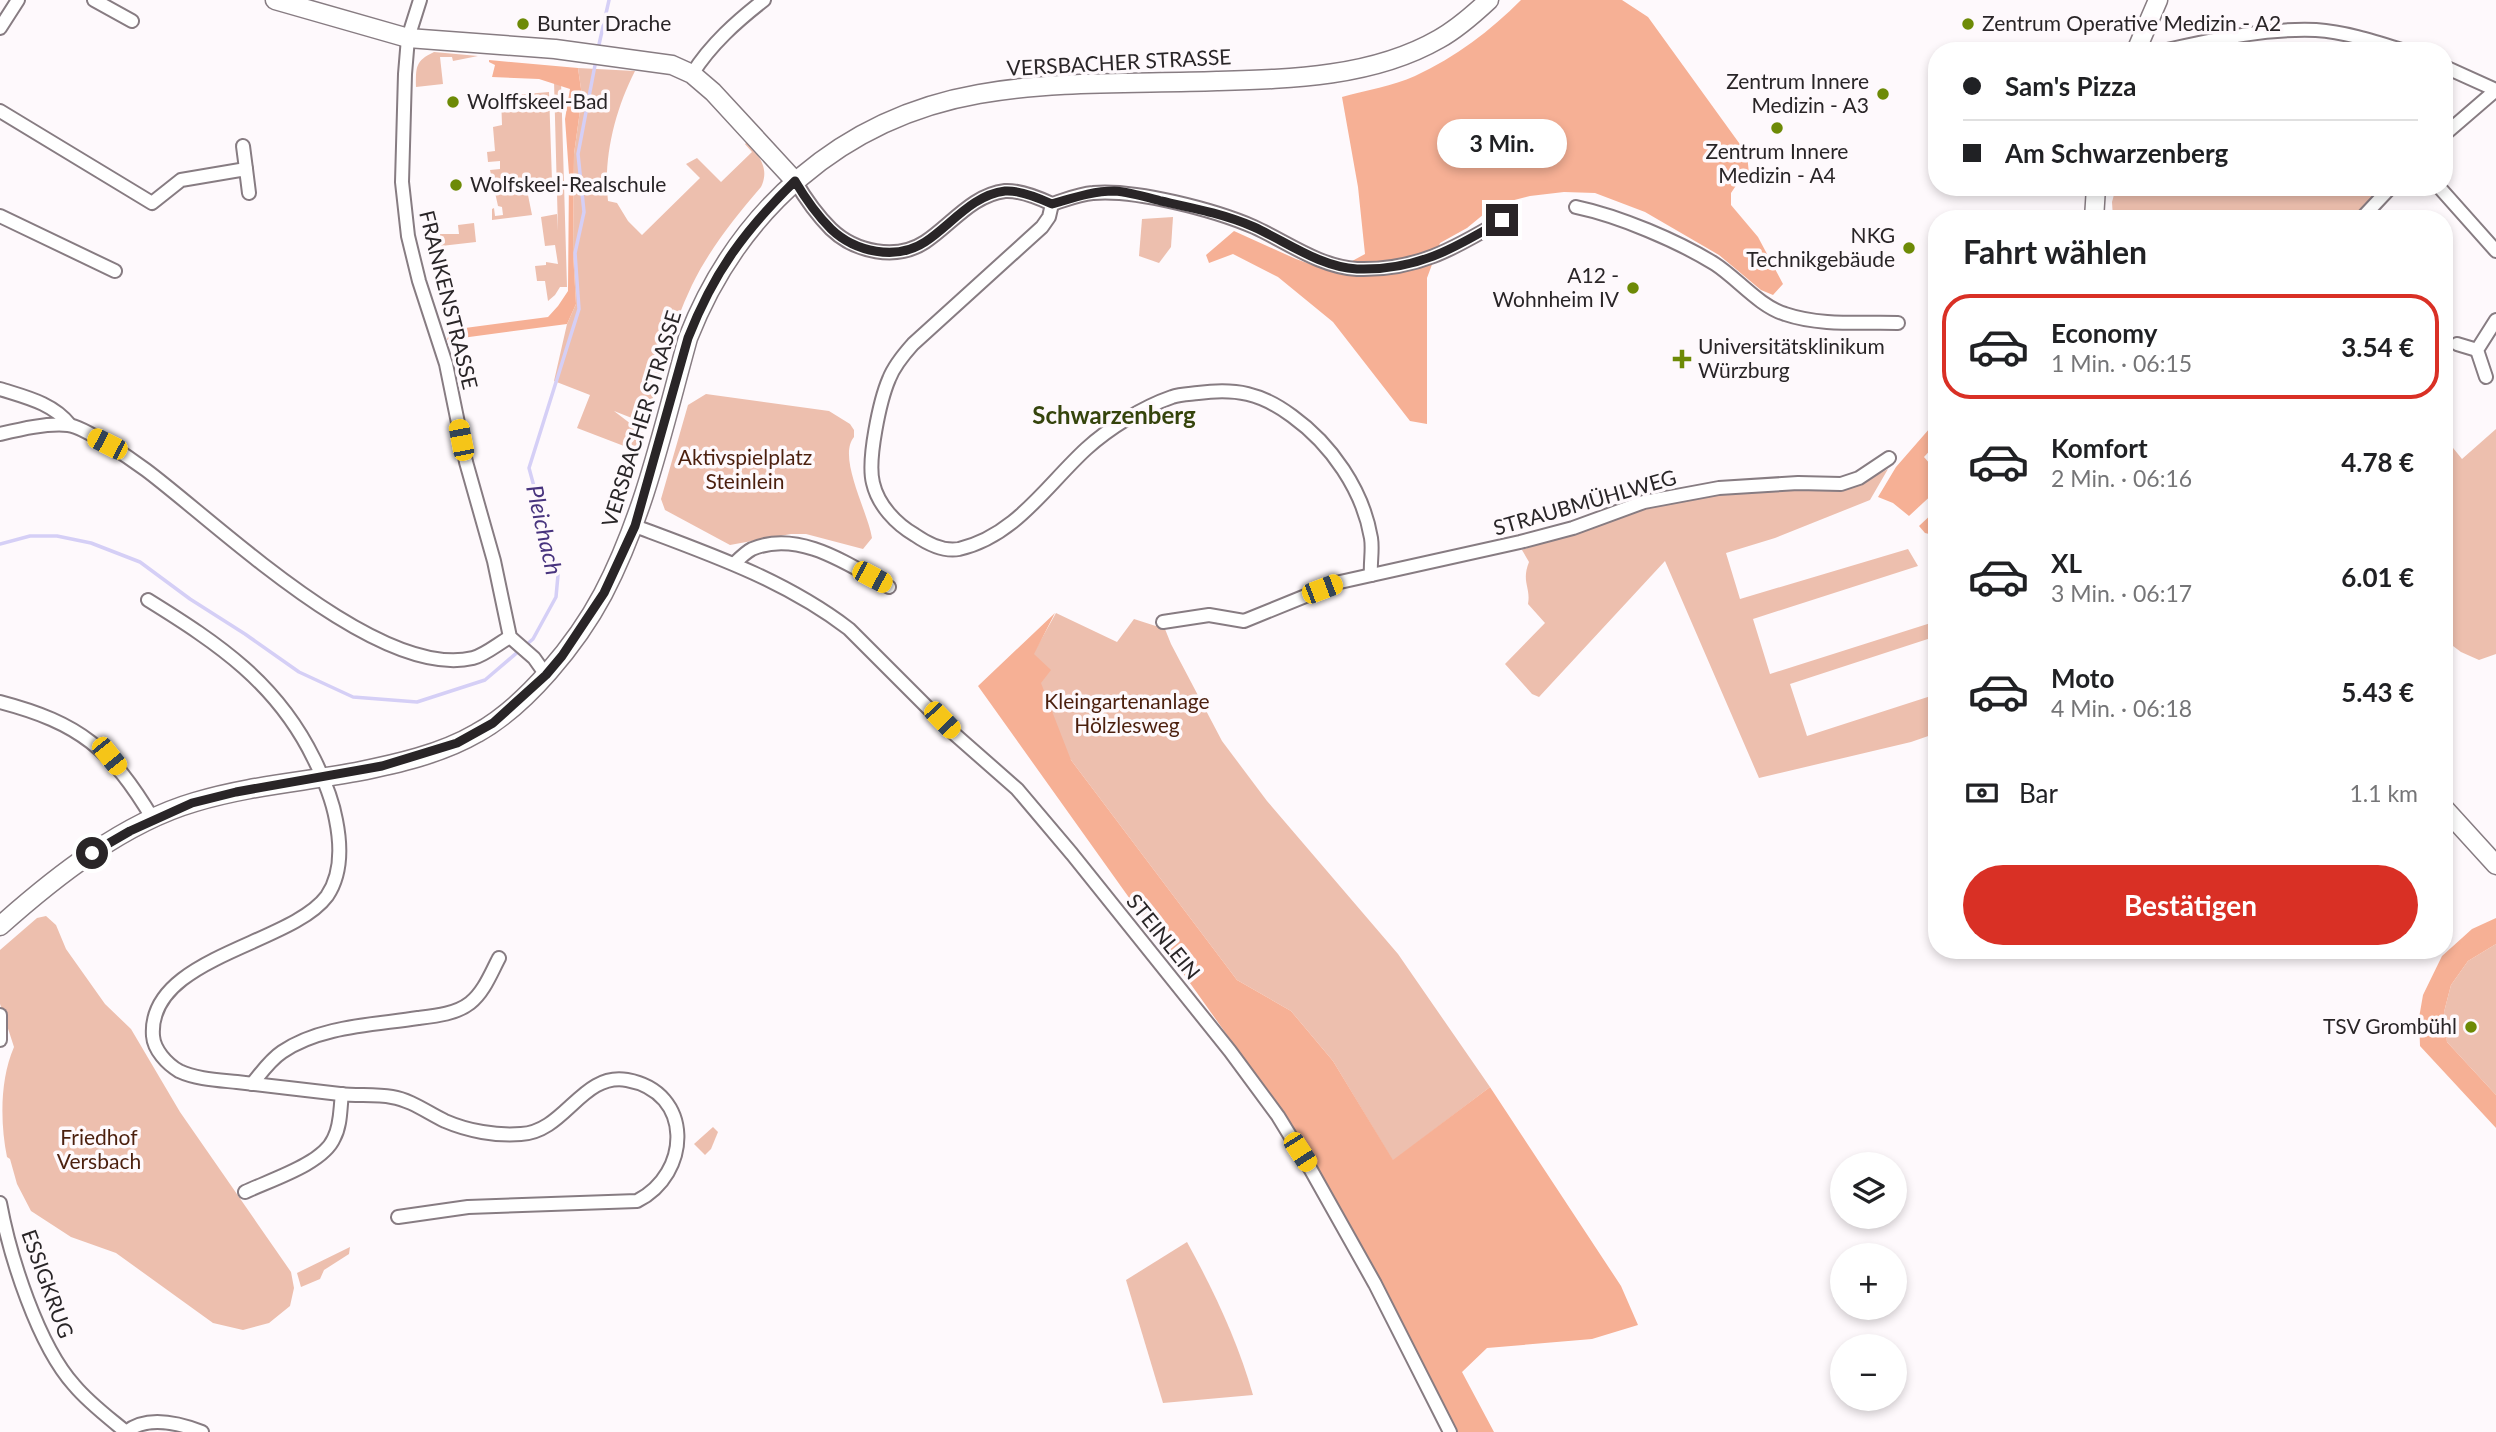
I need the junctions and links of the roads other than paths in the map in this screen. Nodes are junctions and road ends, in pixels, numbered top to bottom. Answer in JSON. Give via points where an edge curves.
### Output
{"nodes":[{"id":1,"x":18,"y":0,"type":"edge"},
{"id":2,"x":94,"y":0,"type":"edge"},
{"id":3,"x":275,"y":0,"type":"edge"},
{"id":4,"x":420,"y":0,"type":"edge"},
{"id":5,"x":764,"y":0,"type":"edge"},
{"id":6,"x":1489,"y":0,"type":"edge"},
{"id":7,"x":2158,"y":0,"type":"edge"},
{"id":8,"x":132,"y":21,"type":"dead end"},
{"id":9,"x":1,"y":23,"type":"edge"},
{"id":10,"x":408,"y":38,"type":"junction"},
{"id":11,"x":2140,"y":42,"type":"edge"},
{"id":12,"x":2207,"y":42,"type":"edge"},
{"id":13,"x":2375,"y":42,"type":"edge"},
{"id":14,"x":2453,"y":71,"type":"edge"},
{"id":15,"x":692,"y":74,"type":"junction"},
{"id":16,"x":2496,"y":90,"type":"edge"},
{"id":17,"x":0,"y":111,"type":"edge"},
{"id":18,"x":2453,"y":127,"type":"edge"},
{"id":19,"x":243,"y":146,"type":"dead end"},
{"id":20,"x":246,"y":169,"type":"junction"},
{"id":21,"x":795,"y":181,"type":"junction"},
{"id":22,"x":249,"y":193,"type":"dead end"},
{"id":23,"x":2383,"y":196,"type":"edge"},
{"id":24,"x":2447,"y":196,"type":"edge"},
{"id":25,"x":1052,"y":204,"type":"junction"},
{"id":26,"x":1576,"y":207,"type":"dead end"},
{"id":27,"x":2369,"y":210,"type":"edge"},
{"id":28,"x":0,"y":216,"type":"edge"},
{"id":29,"x":1502,"y":220,"type":"dead end"},
{"id":30,"x":2496,"y":251,"type":"edge"},
{"id":31,"x":115,"y":271,"type":"dead end"},
{"id":32,"x":2496,"y":320,"type":"edge"},
{"id":33,"x":1898,"y":323,"type":"dead end"},
{"id":34,"x":2456,"y":344,"type":"dead end"},
{"id":35,"x":2477,"y":350,"type":"junction"},
{"id":36,"x":2486,"y":377,"type":"dead end"},
{"id":37,"x":0,"y":389,"type":"edge"},
{"id":38,"x":70,"y":425,"type":"junction"},
{"id":39,"x":0,"y":435,"type":"edge"},
{"id":40,"x":1889,"y":458,"type":"dead end"},
{"id":41,"x":635,"y":526,"type":"junction"},
{"id":42,"x":735,"y":563,"type":"junction"},
{"id":43,"x":1371,"y":575,"type":"junction"},
{"id":44,"x":889,"y":587,"type":"dead end"},
{"id":45,"x":148,"y":600,"type":"dead end"},
{"id":46,"x":1163,"y":622,"type":"dead end"},
{"id":47,"x":510,"y":637,"type":"junction"},
{"id":48,"x":546,"y":675,"type":"junction"},
{"id":49,"x":0,"y":702,"type":"edge"},
{"id":50,"x":322,"y":776,"type":"junction"},
{"id":51,"x":2453,"y":818,"type":"edge"},
{"id":52,"x":153,"y":819,"type":"junction"},
{"id":53,"x":2496,"y":865,"type":"edge"},
{"id":54,"x":0,"y":926,"type":"edge"},
{"id":55,"x":499,"y":958,"type":"dead end"},
{"id":56,"x":0,"y":1015,"type":"edge"},
{"id":57,"x":0,"y":1040,"type":"edge"},
{"id":58,"x":252,"y":1084,"type":"junction"},
{"id":59,"x":342,"y":1094,"type":"junction"},
{"id":60,"x":245,"y":1192,"type":"dead end"},
{"id":61,"x":0,"y":1203,"type":"edge"},
{"id":62,"x":398,"y":1217,"type":"dead end"},
{"id":63,"x":126,"y":1432,"type":"edge"},
{"id":64,"x":202,"y":1432,"type":"edge"},
{"id":65,"x":1450,"y":1432,"type":"edge"}],
"edges":[{"from":1,"to":9,"type":"street"},
{"from":2,"to":8,"type":"street"},
{"from":3,"to":10,"type":"main road"},
{"from":4,"to":10,"type":"street","name":"FRANKENSTRASSE"},
{"from":5,"to":15,"type":"street","via":[[737,21]]},
{"from":6,"to":21,"type":"main road","name":"VERSBACHER STRASSE","via":[[1439,39],[1357,69],[1293,78],[1073,85],[960,97],[874,128]]},
{"from":7,"to":11,"type":"main road"},
{"from":10,"to":15,"type":"main road","via":[[576,51],[672,65]]},
{"from":10,"to":47,"type":"street","name":"FRANKENSTRASSE","via":[[402,182],[408,236],[446,364]]},
{"from":12,"to":13,"type":"street","via":[[2266,30],[2318,30]]},
{"from":14,"to":16,"type":"street"},
{"from":15,"to":21,"type":"main road"},
{"from":16,"to":18,"type":"street"},
{"from":17,"to":20,"type":"street","via":[[152,203],[181,180]]},
{"from":19,"to":20,"type":"street"},
{"from":20,"to":22,"type":"street"},
{"from":21,"to":25,"type":"street","via":[[806,200],[844,240],[898,254],[924,243],[981,198],[1007,191]]},
{"from":21,"to":41,"type":"main road","name":"VERSBACHER STRASSE","via":[[740,239],[699,310]]},
{"from":23,"to":27,"type":"street"},
{"from":24,"to":30,"type":"street"},
{"from":25,"to":29,"type":"street","via":[[1090,193],[1140,195],[1217,213],[1308,254],[1355,269],[1420,262],[1454,249]]},
{"from":25,"to":43,"type":"street","via":[[1042,227],[913,344],[889,378],[874,443],[872,482],[892,517],[928,544],[947,550],[966,547],[1019,518],[1089,447],[1119,424],[1173,396],[1248,392],[1276,404],[1309,428],[1352,483],[1371,539]]},
{"from":26,"to":33,"type":"street","via":[[1610,215],[1712,263],[1784,314],[1813,320]]},
{"from":28,"to":31,"type":"street"},
{"from":32,"to":35,"type":"street"},
{"from":34,"to":35,"type":"street"},
{"from":35,"to":36,"type":"street"},
{"from":37,"to":38,"type":"street","via":[[38,401]]},
{"from":38,"to":39,"type":"street","via":[[22,428]]},
{"from":38,"to":47,"type":"street","via":[[138,464],[297,591],[396,648],[449,661],[475,658]]},
{"from":40,"to":43,"type":"street","name":"STRAUBMÜHLWEG","via":[[1841,484],[1719,488],[1644,502],[1573,528]]},
{"from":41,"to":42,"type":"street","name":"STEINLEIN"},
{"from":41,"to":48,"type":"main road","name":"VERSBACHER STRASSE","via":[[599,602]]},
{"from":42,"to":44,"type":"street","via":[[750,550],[790,542],[829,555]]},
{"from":42,"to":65,"type":"street","name":"STEINLEIN","via":[[805,599],[849,629],[951,731],[1017,789],[1072,854],[1278,1116],[1375,1284]]},
{"from":43,"to":46,"type":"street","name":"STRAUBMÜHLWEG","via":[[1340,582],[1244,621],[1209,615]]},
{"from":45,"to":50,"type":"street","via":[[253,674],[293,721]]},
{"from":47,"to":48,"type":"street"},
{"from":48,"to":50,"type":"main road","name":"VERSBACHER STRASSE","via":[[493,723],[457,743],[382,766]]},
{"from":49,"to":52,"type":"street","via":[[84,735],[133,785]]},
{"from":50,"to":52,"type":"main road","name":"VERSBACHER STRASSE","via":[[206,799]]},
{"from":50,"to":58,"type":"street","via":[[334,809],[340,848],[329,893],[300,918],[196,971],[168,993],[156,1013],[153,1039],[159,1053],[173,1066],[190,1074]]},
{"from":51,"to":53,"type":"main road"},
{"from":52,"to":54,"type":"main road","name":"VERSBACHER STRASSE","via":[[92,853]]},
{"from":55,"to":58,"type":"street","via":[[481,991],[462,1008],[311,1037],[281,1053]]},
{"from":56,"to":57,"type":"street"},
{"from":58,"to":59,"type":"street"},
{"from":59,"to":60,"type":"street","via":[[337,1131],[328,1148],[312,1161]]},
{"from":59,"to":62,"type":"street","via":[[394,1097],[466,1128],[522,1134],[550,1126],[594,1086],[608,1081],[642,1085],[671,1109],[678,1143],[666,1177],[638,1202],[468,1207]]},
{"from":61,"to":63,"type":"street","name":"ESSIGKRUG","via":[[45,1342],[73,1384]]},
{"from":63,"to":64,"type":"street","via":[[157,1422],[184,1424]]}]}
